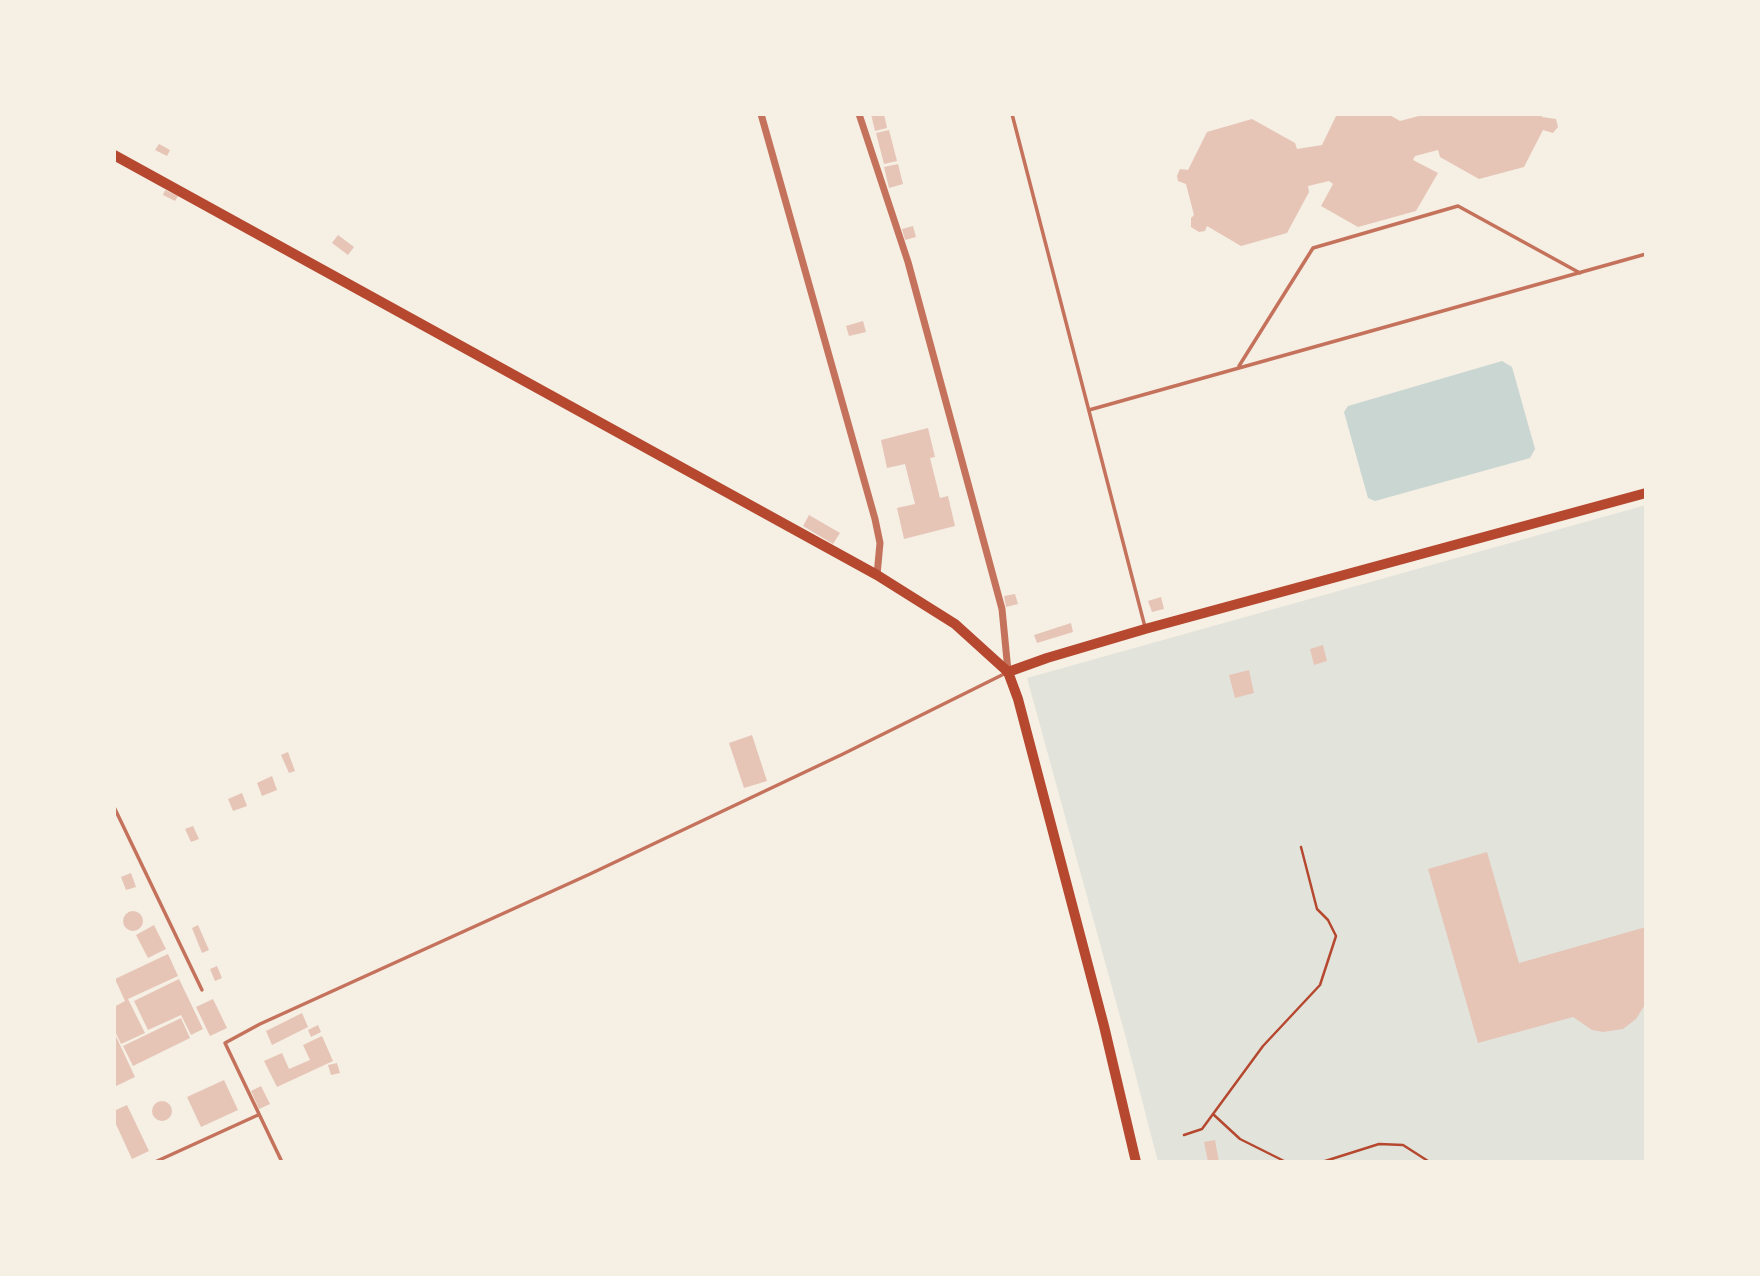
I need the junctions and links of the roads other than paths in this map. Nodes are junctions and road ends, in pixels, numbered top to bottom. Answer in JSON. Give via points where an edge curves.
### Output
{"nodes":[{"id":1,"x":761,"y":114,"type":"edge"},
{"id":2,"x":859,"y":114,"type":"edge"},
{"id":3,"x":1012,"y":114,"type":"edge"},
{"id":4,"x":114,"y":155,"type":"edge"},
{"id":5,"x":1646,"y":254,"type":"edge"},
{"id":6,"x":1580,"y":272,"type":"junction"},
{"id":7,"x":1238,"y":368,"type":"junction"},
{"id":8,"x":1088,"y":410,"type":"junction"},
{"id":9,"x":1646,"y":493,"type":"edge"},
{"id":10,"x":877,"y":575,"type":"junction"},
{"id":11,"x":1145,"y":629,"type":"junction"},
{"id":12,"x":1008,"y":672,"type":"junction"},
{"id":13,"x":114,"y":807,"type":"edge"},
{"id":14,"x":202,"y":990,"type":"dead end"},
{"id":15,"x":258,"y":1115,"type":"junction"},
{"id":16,"x":1125,"y":1119,"type":"junction"},
{"id":17,"x":155,"y":1162,"type":"edge"},
{"id":18,"x":282,"y":1162,"type":"edge"},
{"id":19,"x":1127,"y":1162,"type":"edge"},
{"id":20,"x":1136,"y":1162,"type":"edge"}],
"edges":[{"from":1,"to":10,"type":"street","via":[[875,519],[880,543]]},
{"from":2,"to":12,"type":"street","via":[[908,262],[1002,609]]},
{"from":3,"to":8,"type":"lane"},
{"from":4,"to":10,"type":"main road"},
{"from":5,"to":6,"type":"lane"},
{"from":6,"to":7,"type":"lane"},
{"from":6,"to":7,"type":"lane","via":[[1458,206],[1313,248]]},
{"from":7,"to":8,"type":"lane"},
{"from":8,"to":11,"type":"lane"},
{"from":9,"to":11,"type":"main road"},
{"from":10,"to":12,"type":"main road","via":[[956,624]]},
{"from":11,"to":12,"type":"main road"},
{"from":12,"to":15,"type":"lane","via":[[844,754],[225,1043]]},
{"from":12,"to":16,"type":"main road"},
{"from":13,"to":14,"type":"lane"},
{"from":15,"to":17,"type":"lane"},
{"from":15,"to":18,"type":"lane"},
{"from":16,"to":19,"type":"main road"},
{"from":16,"to":20,"type":"main road"}]}
